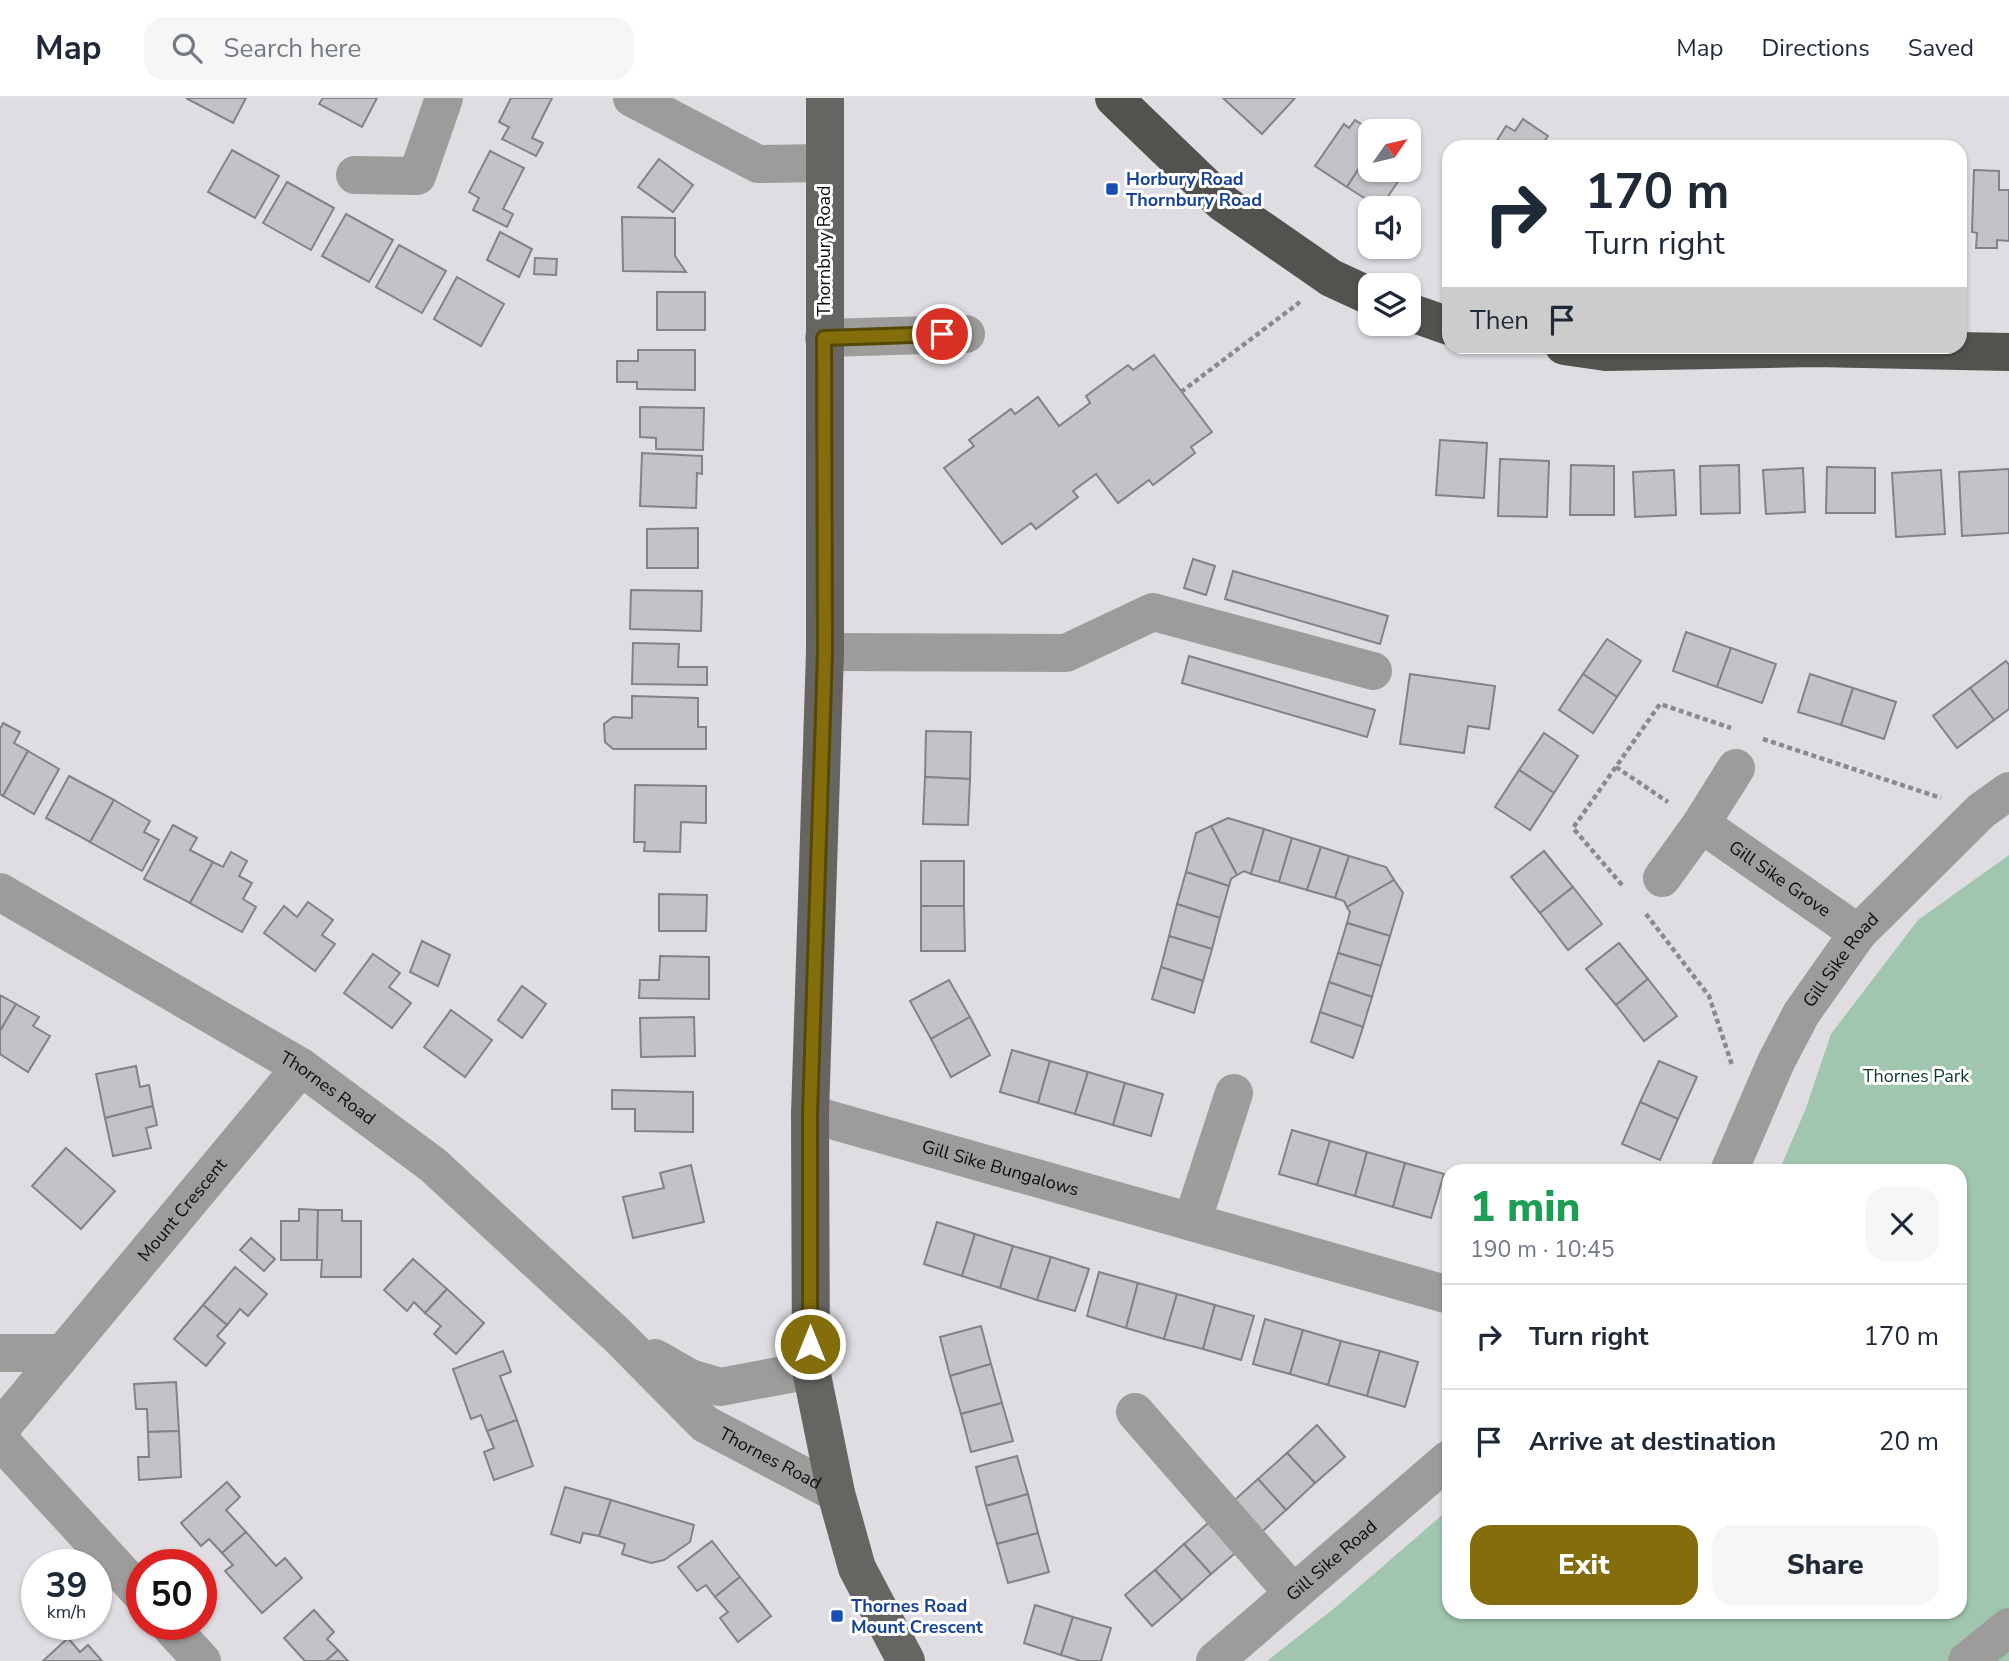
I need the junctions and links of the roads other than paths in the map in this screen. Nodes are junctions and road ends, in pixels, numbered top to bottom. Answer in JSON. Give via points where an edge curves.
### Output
{"nodes":[{"id":1,"x":444,"y":98,"type":"edge"},
{"id":2,"x":632,"y":98,"type":"edge"},
{"id":3,"x":825,"y":98,"type":"edge"},
{"id":4,"x":1114,"y":98,"type":"edge"},
{"id":5,"x":824,"y":163,"type":"junction"},
{"id":6,"x":355,"y":175,"type":"dead end"},
{"id":7,"x":1358,"y":290,"type":"edge"},
{"id":8,"x":1421,"y":316,"type":"edge"},
{"id":9,"x":1442,"y":324,"type":"edge"},
{"id":10,"x":966,"y":334,"type":"dead end"},
{"id":11,"x":824,"y":338,"type":"junction"},
{"id":12,"x":1967,"y":351,"type":"edge"},
{"id":13,"x":2009,"y":352,"type":"edge"},
{"id":14,"x":825,"y":652,"type":"junction"},
{"id":15,"x":1373,"y":671,"type":"dead end"},
{"id":16,"x":1736,"y":768,"type":"dead end"},
{"id":17,"x":2009,"y":791,"type":"edge"},
{"id":18,"x":1700,"y":824,"type":"junction"},
{"id":19,"x":1662,"y":878,"type":"dead end"},
{"id":20,"x":0,"y":891,"type":"edge"},
{"id":21,"x":1858,"y":933,"type":"junction"},
{"id":22,"x":301,"y":1067,"type":"junction"},
{"id":23,"x":1234,"y":1093,"type":"dead end"},
{"id":24,"x":810,"y":1114,"type":"junction"},
{"id":25,"x":1733,"y":1164,"type":"edge"},
{"id":26,"x":1192,"y":1222,"type":"junction"},
{"id":27,"x":1442,"y":1293,"type":"edge"},
{"id":28,"x":617,"y":1335,"type":"junction"},
{"id":29,"x":0,"y":1353,"type":"edge"},
{"id":30,"x":63,"y":1353,"type":"junction"},
{"id":31,"x":811,"y":1370,"type":"junction"},
{"id":32,"x":1135,"y":1412,"type":"dead end"},
{"id":33,"x":0,"y":1429,"type":"edge"},
{"id":34,"x":0,"y":1440,"type":"edge"},
{"id":35,"x":1442,"y":1465,"type":"edge"},
{"id":36,"x":836,"y":1493,"type":"junction"},
{"id":37,"x":126,"y":1578,"type":"edge"},
{"id":38,"x":1293,"y":1594,"type":"junction"},
{"id":39,"x":2009,"y":1627,"type":"edge"},
{"id":40,"x":183,"y":1640,"type":"edge"},
{"id":41,"x":202,"y":1661,"type":"edge"},
{"id":42,"x":906,"y":1661,"type":"edge"},
{"id":43,"x":1215,"y":1661,"type":"edge"},
{"id":44,"x":1967,"y":1661,"type":"edge"}],
"edges":[{"from":1,"to":6,"type":"street","via":[[417,176]]},
{"from":2,"to":5,"type":"street","via":[[758,164]]},
{"from":3,"to":5,"type":"main road","name":"Thornbury Road"},
{"from":4,"to":7,"type":"highway","via":[[1223,203],[1331,278]]},
{"from":5,"to":11,"type":"main road","name":"Thornbury Road"},
{"from":8,"to":9,"type":"highway"},
{"from":10,"to":11,"type":"street"},
{"from":11,"to":14,"type":"main road","name":"Thornbury Road"},
{"from":12,"to":13,"type":"highway"},
{"from":14,"to":15,"type":"street","via":[[1066,653],[1153,612]]},
{"from":14,"to":24,"type":"main road","name":"Thornbury Road"},
{"from":16,"to":18,"type":"street"},
{"from":17,"to":21,"type":"street","name":"Gill Sike Road","via":[[1981,811]]},
{"from":18,"to":19,"type":"street"},
{"from":18,"to":21,"type":"street","name":"Gill Sike Grove"},
{"from":20,"to":22,"type":"street","name":"Thornes Road"},
{"from":21,"to":25,"type":"street","name":"Gill Sike Road","via":[[1801,1014]]},
{"from":22,"to":28,"type":"street","name":"Thornes Road","via":[[433,1165]]},
{"from":22,"to":30,"type":"street","name":"Mount Crescent"},
{"from":23,"to":26,"type":"street"},
{"from":24,"to":26,"type":"street","name":"Gill Sike Bungalows"},
{"from":24,"to":31,"type":"main road","name":"Thornbury Road"},
{"from":26,"to":27,"type":"street","name":"Gill Sike Bungalows"},
{"from":28,"to":31,"type":"street","name":"Thornes Road","via":[[690,1378],[720,1387]]},
{"from":28,"to":36,"type":"street","name":"Thornes Road","via":[[705,1424]]},
{"from":29,"to":30,"type":"street"},
{"from":30,"to":33,"type":"street","name":"Mount Crescent"},
{"from":31,"to":36,"type":"main road","name":"Thornes Road"},
{"from":32,"to":38,"type":"street"},
{"from":34,"to":37,"type":"street"},
{"from":35,"to":38,"type":"street","name":"Gill Sike Road"},
{"from":36,"to":42,"type":"main road","name":"Thornes Road","via":[[857,1569]]},
{"from":38,"to":43,"type":"street","name":"Gill Sike Road"},
{"from":39,"to":44,"type":"street"},
{"from":40,"to":41,"type":"street"}]}
